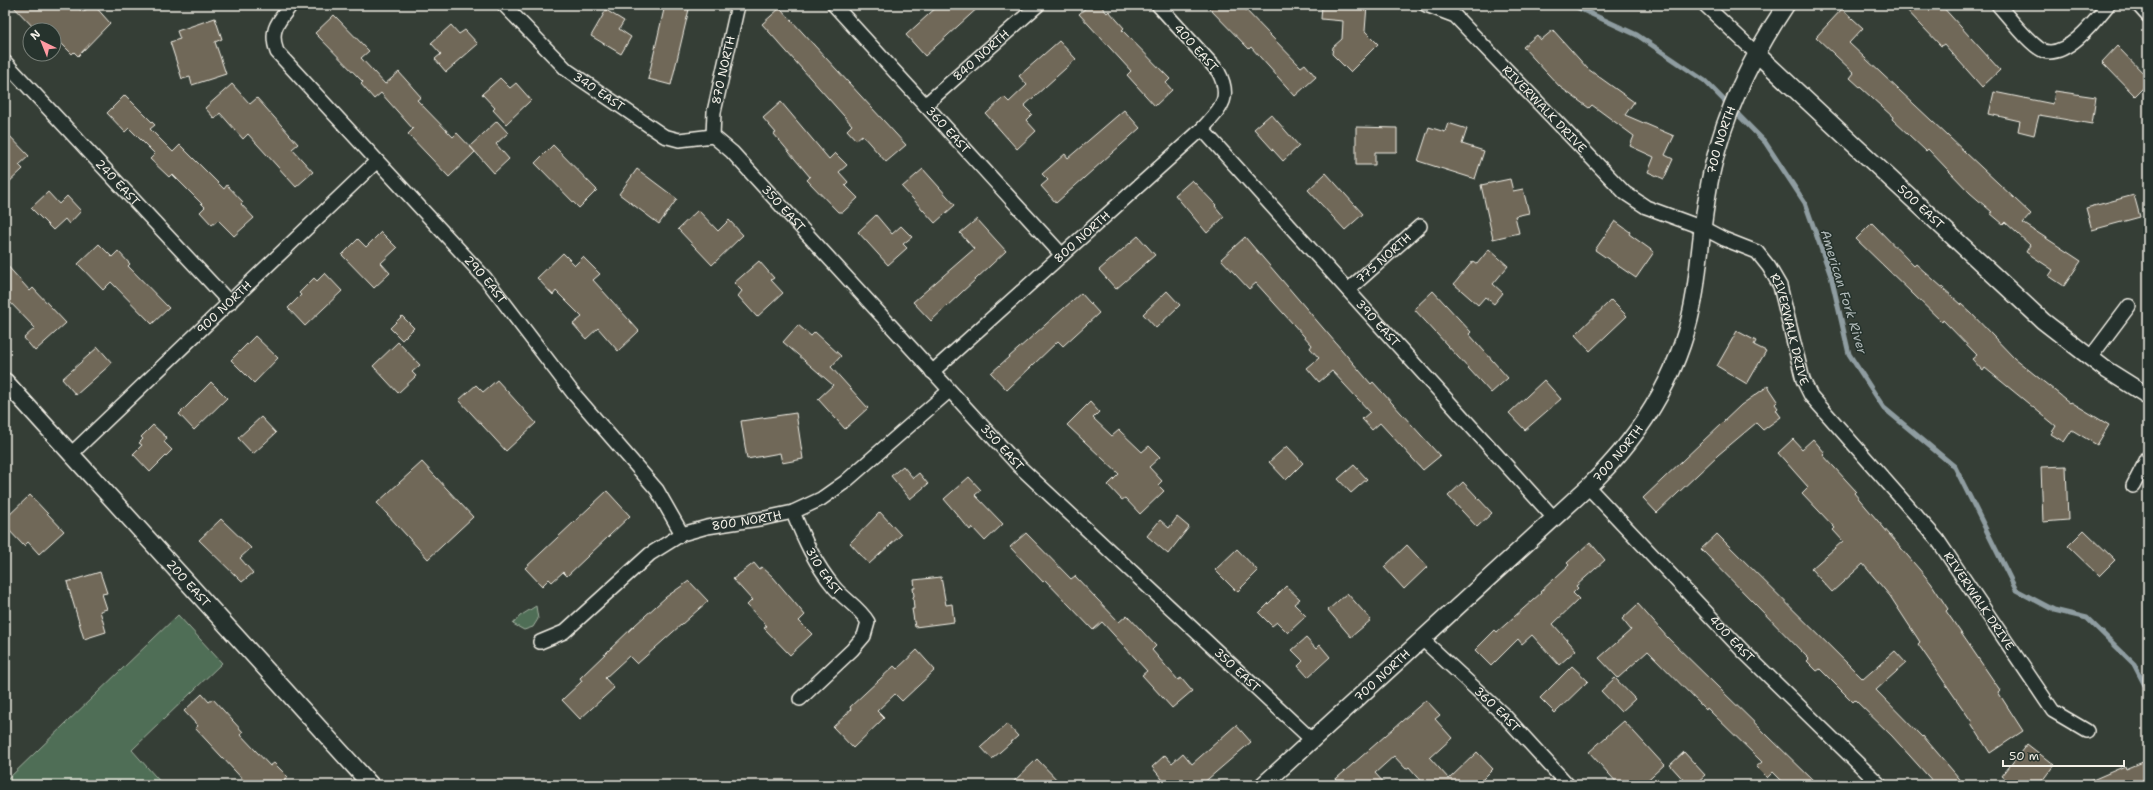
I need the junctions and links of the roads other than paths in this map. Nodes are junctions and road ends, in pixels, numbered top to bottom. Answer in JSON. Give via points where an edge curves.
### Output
{"nodes":[{"id":1,"x":291,"y":5,"type":"edge"},
{"id":2,"x":504,"y":5,"type":"edge"},
{"id":3,"x":738,"y":5,"type":"edge"},
{"id":4,"x":834,"y":5,"type":"edge"},
{"id":5,"x":1038,"y":5,"type":"edge"},
{"id":6,"x":1158,"y":5,"type":"edge"},
{"id":7,"x":1426,"y":5,"type":"edge"},
{"id":8,"x":1705,"y":5,"type":"edge"},
{"id":9,"x":1786,"y":5,"type":"edge"},
{"id":10,"x":1998,"y":5,"type":"edge"},
{"id":11,"x":2108,"y":5,"type":"edge"},
{"id":12,"x":2138,"y":5,"type":"edge"},
{"id":13,"x":2148,"y":16,"type":"edge"},
{"id":14,"x":1757,"y":54,"type":"junction"},
{"id":15,"x":5,"y":62,"type":"edge"},
{"id":16,"x":1225,"y":96,"type":"joint"},
{"id":17,"x":925,"y":105,"type":"junction"},
{"id":18,"x":1202,"y":129,"type":"junction"},
{"id":19,"x":713,"y":136,"type":"junction"},
{"id":20,"x":377,"y":161,"type":"junction"},
{"id":21,"x":1420,"y":226,"type":"dead end"},
{"id":22,"x":1703,"y":228,"type":"junction"},
{"id":23,"x":1062,"y":255,"type":"junction"},
{"id":24,"x":1348,"y":290,"type":"junction"},
{"id":25,"x":230,"y":302,"type":"junction"},
{"id":26,"x":2129,"y":306,"type":"dead end"},
{"id":27,"x":2090,"y":358,"type":"junction"},
{"id":28,"x":932,"y":372,"type":"junction"},
{"id":29,"x":5,"y":381,"type":"edge"},
{"id":30,"x":949,"y":391,"type":"junction"},
{"id":31,"x":2148,"y":396,"type":"edge"},
{"id":32,"x":71,"y":454,"type":"junction"},
{"id":33,"x":2148,"y":457,"type":"edge"},
{"id":34,"x":2133,"y":486,"type":"dead end"},
{"id":35,"x":1588,"y":487,"type":"junction"},
{"id":36,"x":793,"y":512,"type":"junction"},
{"id":37,"x":1554,"y":518,"type":"junction"},
{"id":38,"x":682,"y":534,"type":"junction"},
{"id":39,"x":1422,"y":639,"type":"junction"},
{"id":40,"x":540,"y":642,"type":"dead end"},
{"id":41,"x":800,"y":699,"type":"dead end"},
{"id":42,"x":2086,"y":731,"type":"dead end"},
{"id":43,"x":1312,"y":740,"type":"junction"},
{"id":44,"x":371,"y":785,"type":"edge"},
{"id":45,"x":1263,"y":785,"type":"edge"},
{"id":46,"x":1568,"y":785,"type":"edge"},
{"id":47,"x":1880,"y":785,"type":"edge"}],
"edges":[{"from":1,"to":20,"type":"street","name":"290 EAST","via":[[276,28],[273,39],[277,52]]},
{"from":2,"to":19,"type":"street","name":"340 EAST","via":[[567,70],[664,136],[679,140]]},
{"from":3,"to":19,"type":"street","name":"870 NORTH","via":[[714,112]]},
{"from":4,"to":17,"type":"street","name":"360 EAST"},
{"from":5,"to":17,"type":"street","name":"840 NORTH"},
{"from":6,"to":16,"type":"street","name":"400 EAST","via":[[1218,71],[1224,83]]},
{"from":7,"to":22,"type":"street","name":"RIVERWALK DRIVE","via":[[1455,16],[1625,193],[1646,207]]},
{"from":8,"to":14,"type":"street","name":"500 EAST"},
{"from":9,"to":14,"type":"street","name":"700 NORTH"},
{"from":10,"to":11,"type":"street","via":[[2033,43],[2043,50],[2054,51],[2068,47]]},
{"from":12,"to":13,"type":"street"},
{"from":14,"to":22,"type":"street","name":"700 NORTH","via":[[1715,156]]},
{"from":14,"to":27,"type":"street","name":"500 EAST","via":[[2043,321]]},
{"from":15,"to":25,"type":"street","name":"240 EAST"},
{"from":16,"to":18,"type":"street","name":"800 NORTH","via":[[1220,108]]},
{"from":17,"to":23,"type":"street","name":"360 EAST"},
{"from":18,"to":23,"type":"street","name":"800 NORTH"},
{"from":18,"to":24,"type":"street","name":"390 EAST"},
{"from":19,"to":28,"type":"street","name":"350 EAST","via":[[732,152]]},
{"from":20,"to":25,"type":"street","name":"900 NORTH"},
{"from":20,"to":38,"type":"street","name":"290 EAST","via":[[463,252],[573,394],[657,490]]},
{"from":21,"to":24,"type":"street","name":"775 NORTH"},
{"from":22,"to":35,"type":"street","name":"700 NORTH","via":[[1694,294],[1679,356],[1640,428]]},
{"from":22,"to":42,"type":"street","name":"RIVERWALK DRIVE","via":[[1757,252],[1769,267],[1780,286],[1803,380],[1811,396],[1938,539],[2053,711]]},
{"from":23,"to":28,"type":"street","name":"800 NORTH"},
{"from":24,"to":37,"type":"street","name":"390 EAST"},
{"from":25,"to":32,"type":"street","name":"900 NORTH"},
{"from":26,"to":27,"type":"street"},
{"from":27,"to":31,"type":"street","name":"500 EAST"},
{"from":28,"to":30,"type":"street","name":"350 EAST"},
{"from":29,"to":32,"type":"street","name":"200 EAST"},
{"from":30,"to":36,"type":"street","name":"800 NORTH","via":[[845,482]]},
{"from":30,"to":43,"type":"street","name":"350 EAST","via":[[1020,467]]},
{"from":32,"to":44,"type":"street","name":"200 EAST"},
{"from":33,"to":34,"type":"street"},
{"from":35,"to":37,"type":"street","name":"700 NORTH"},
{"from":35,"to":47,"type":"street","name":"400 EAST","via":[[1743,651]]},
{"from":36,"to":38,"type":"street","name":"800 NORTH","via":[[707,527]]},
{"from":36,"to":41,"type":"street","name":"310 EAST","via":[[812,557],[836,588],[861,611],[868,622],[864,636],[852,650]]},
{"from":37,"to":39,"type":"street","name":"700 NORTH"},
{"from":38,"to":40,"type":"street","name":"800 NORTH","via":[[650,554],[564,632]]},
{"from":39,"to":43,"type":"street","name":"700 NORTH"},
{"from":39,"to":46,"type":"street","name":"360 EAST","via":[[1504,715]]},
{"from":43,"to":45,"type":"street","name":"700 NORTH"}]}
